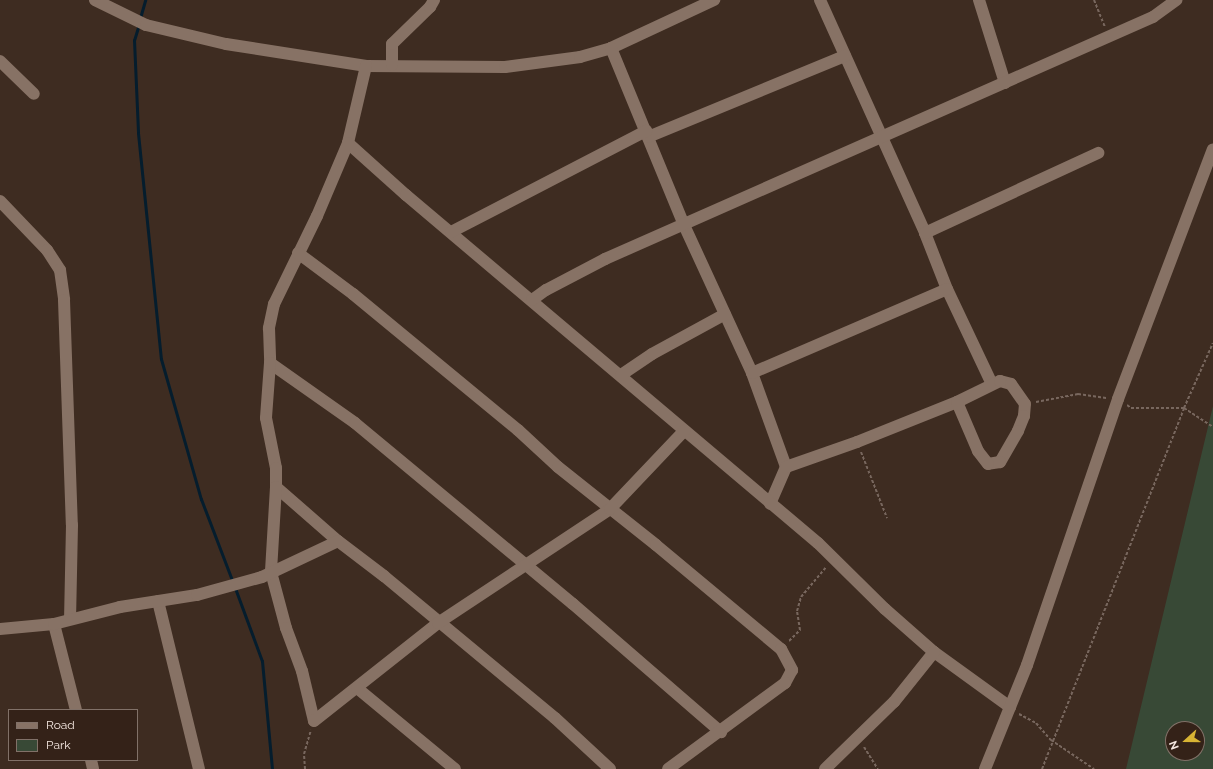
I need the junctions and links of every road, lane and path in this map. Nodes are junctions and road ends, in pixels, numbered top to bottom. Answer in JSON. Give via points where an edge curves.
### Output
{"nodes":[{"id":1,"x":96,"y":0,"type":"edge"},
{"id":2,"x":434,"y":0,"type":"edge"},
{"id":3,"x":714,"y":0,"type":"edge"},
{"id":4,"x":820,"y":0,"type":"edge"},
{"id":5,"x":979,"y":0,"type":"edge"},
{"id":6,"x":1094,"y":0,"type":"edge"},
{"id":7,"x":1176,"y":0,"type":"edge"},
{"id":8,"x":1109,"y":37,"type":"junction"},
{"id":9,"x":611,"y":48,"type":"junction"},
{"id":10,"x":845,"y":56,"type":"junction"},
{"id":11,"x":0,"y":61,"type":"edge"},
{"id":12,"x":366,"y":66,"type":"junction"},
{"id":13,"x":392,"y":66,"type":"junction"},
{"id":14,"x":1005,"y":83,"type":"junction"},
{"id":15,"x":34,"y":94,"type":"dead end"},
{"id":16,"x":647,"y":134,"type":"junction"},
{"id":17,"x":882,"y":139,"type":"junction"},
{"id":18,"x":348,"y":143,"type":"junction"},
{"id":19,"x":1213,"y":149,"type":"edge"},
{"id":20,"x":1098,"y":153,"type":"dead end"},
{"id":21,"x":0,"y":201,"type":"edge"},
{"id":22,"x":684,"y":225,"type":"junction"},
{"id":23,"x":451,"y":232,"type":"junction"},
{"id":24,"x":925,"y":233,"type":"junction"},
{"id":25,"x":298,"y":253,"type":"junction"},
{"id":26,"x":947,"y":289,"type":"junction"},
{"id":27,"x":532,"y":300,"type":"junction"},
{"id":28,"x":725,"y":314,"type":"junction"},
{"id":29,"x":1213,"y":342,"type":"edge"},
{"id":30,"x":270,"y":363,"type":"junction"},
{"id":31,"x":752,"y":373,"type":"junction"},
{"id":32,"x":621,"y":375,"type":"junction"},
{"id":33,"x":992,"y":384,"type":"junction"},
{"id":34,"x":957,"y":402,"type":"junction"},
{"id":35,"x":684,"y":431,"type":"junction"},
{"id":36,"x":857,"y":442,"type":"junction"},
{"id":37,"x":786,"y":467,"type":"junction"},
{"id":38,"x":276,"y":487,"type":"junction"},
{"id":39,"x":770,"y":504,"type":"junction"},
{"id":40,"x":610,"y":509,"type":"junction"},
{"id":41,"x":887,"y":518,"type":"dead end"},
{"id":42,"x":338,"y":541,"type":"junction"},
{"id":43,"x":840,"y":562,"type":"junction"},
{"id":44,"x":525,"y":565,"type":"junction"},
{"id":45,"x":271,"y":572,"type":"junction"},
{"id":46,"x":158,"y":601,"type":"junction"},
{"id":47,"x":70,"y":619,"type":"junction"},
{"id":48,"x":438,"y":623,"type":"junction"},
{"id":49,"x":54,"y":624,"type":"junction"},
{"id":50,"x":0,"y":629,"type":"edge"},
{"id":51,"x":781,"y":649,"type":"junction"},
{"id":52,"x":934,"y":652,"type":"junction"},
{"id":53,"x":357,"y":688,"type":"junction"},
{"id":54,"x":1010,"y":707,"type":"junction"},
{"id":55,"x":76,"y":709,"type":"edge"},
{"id":56,"x":314,"y":722,"type":"junction"},
{"id":57,"x":722,"y":732,"type":"junction"},
{"id":58,"x":857,"y":737,"type":"junction"},
{"id":59,"x":1051,"y":740,"type":"junction"},
{"id":60,"x":199,"y":769,"type":"edge"},
{"id":61,"x":305,"y":769,"type":"edge"},
{"id":62,"x":455,"y":769,"type":"edge"},
{"id":63,"x":610,"y":769,"type":"edge"},
{"id":64,"x":668,"y":769,"type":"edge"},
{"id":65,"x":825,"y":769,"type":"edge"},
{"id":66,"x":878,"y":769,"type":"edge"},
{"id":67,"x":985,"y":769,"type":"edge"},
{"id":68,"x":1042,"y":769,"type":"edge"},
{"id":69,"x":1094,"y":769,"type":"edge"}],
"edges":[{"from":1,"to":12,"type":"street","via":[[134,20],[226,44]]},
{"from":2,"to":13,"type":"street","via":[[392,44]]},
{"from":3,"to":9,"type":"street"},
{"from":4,"to":10,"type":"street"},
{"from":5,"to":14,"type":"street"},
{"from":6,"to":8,"type":"path"},
{"from":7,"to":8,"type":"street","via":[[1153,17]]},
{"from":8,"to":14,"type":"street"},
{"from":9,"to":13,"type":"street","via":[[580,57],[505,67]]},
{"from":9,"to":16,"type":"street"},
{"from":10,"to":16,"type":"street"},
{"from":10,"to":17,"type":"street"},
{"from":11,"to":15,"type":"street"},
{"from":12,"to":13,"type":"street"},
{"from":12,"to":18,"type":"street"},
{"from":14,"to":17,"type":"street"},
{"from":16,"to":22,"type":"street"},
{"from":16,"to":23,"type":"street"},
{"from":17,"to":22,"type":"street"},
{"from":17,"to":24,"type":"street"},
{"from":18,"to":23,"type":"street"},
{"from":18,"to":25,"type":"street"},
{"from":19,"to":54,"type":"street","via":[[1118,399]]},
{"from":20,"to":24,"type":"street"},
{"from":21,"to":47,"type":"street","via":[[47,250],[60,270],[64,300],[72,525]]},
{"from":22,"to":27,"type":"street","via":[[605,259]]},
{"from":22,"to":28,"type":"street"},
{"from":23,"to":27,"type":"street"},
{"from":24,"to":26,"type":"street"},
{"from":25,"to":30,"type":"street","via":[[274,304],[269,328]]},
{"from":25,"to":40,"type":"street","via":[[353,294]]},
{"from":26,"to":31,"type":"street"},
{"from":26,"to":33,"type":"street"},
{"from":27,"to":32,"type":"street"},
{"from":28,"to":31,"type":"street"},
{"from":28,"to":32,"type":"street","via":[[652,354]]},
{"from":29,"to":59,"type":"path"},
{"from":30,"to":38,"type":"street","via":[[266,418],[276,468]]},
{"from":30,"to":44,"type":"street","via":[[355,423]]},
{"from":31,"to":37,"type":"street"},
{"from":32,"to":35,"type":"street"},
{"from":33,"to":34,"type":"street"},
{"from":33,"to":34,"type":"street","via":[[1000,381],[1011,384],[1025,404],[1024,416],[1018,431],[1000,462],[988,464],[978,451]]},
{"from":34,"to":36,"type":"street"},
{"from":35,"to":39,"type":"street"},
{"from":35,"to":40,"type":"street"},
{"from":36,"to":37,"type":"street"},
{"from":36,"to":41,"type":"path"},
{"from":37,"to":39,"type":"street"},
{"from":38,"to":42,"type":"street"},
{"from":38,"to":45,"type":"street"},
{"from":39,"to":43,"type":"street"},
{"from":40,"to":44,"type":"street"},
{"from":40,"to":51,"type":"street","via":[[656,544]]},
{"from":42,"to":45,"type":"street"},
{"from":42,"to":48,"type":"street","via":[[384,576]]},
{"from":43,"to":51,"type":"path","via":[[824,567],[801,596],[797,611],[800,630]]},
{"from":43,"to":52,"type":"street","via":[[885,609]]},
{"from":44,"to":48,"type":"street"},
{"from":44,"to":57,"type":"street"},
{"from":45,"to":46,"type":"street","via":[[197,595]]},
{"from":45,"to":56,"type":"street","via":[[286,628],[302,671]]},
{"from":46,"to":47,"type":"street"},
{"from":46,"to":60,"type":"street"},
{"from":47,"to":49,"type":"street"},
{"from":48,"to":53,"type":"street"},
{"from":48,"to":63,"type":"street","via":[[555,718]]},
{"from":49,"to":50,"type":"street"},
{"from":49,"to":55,"type":"street"},
{"from":51,"to":57,"type":"street","via":[[790,663],[790,677]]},
{"from":52,"to":54,"type":"street"},
{"from":52,"to":58,"type":"street","via":[[894,702]]},
{"from":53,"to":56,"type":"street"},
{"from":53,"to":62,"type":"street"},
{"from":54,"to":59,"type":"path","via":[[1036,724]]},
{"from":54,"to":67,"type":"street"},
{"from":56,"to":61,"type":"path","via":[[304,754]]},
{"from":57,"to":64,"type":"street"},
{"from":58,"to":65,"type":"street"},
{"from":58,"to":66,"type":"path"},
{"from":59,"to":68,"type":"path"},
{"from":59,"to":69,"type":"path"}]}
